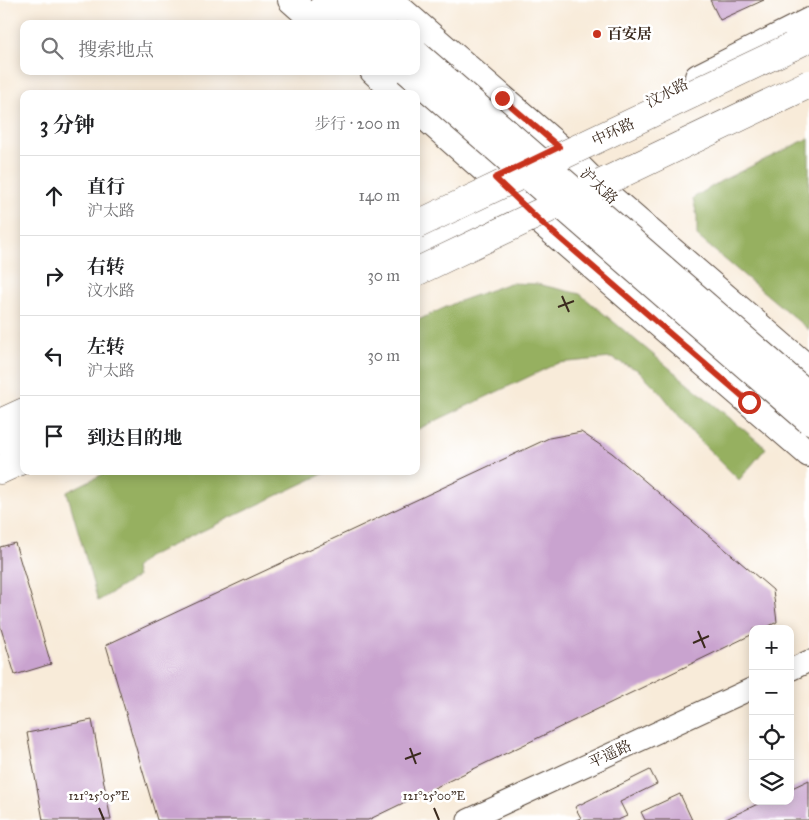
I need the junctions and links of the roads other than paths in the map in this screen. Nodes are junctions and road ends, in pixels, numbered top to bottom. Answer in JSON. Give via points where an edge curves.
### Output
{"nodes":[{"id":1,"x":291,"y":0,"type":"edge"},
{"id":2,"x":325,"y":0,"type":"edge"},
{"id":3,"x":356,"y":0,"type":"edge"},
{"id":4,"x":390,"y":0,"type":"edge"},
{"id":5,"x":314,"y":20,"type":"edge"},
{"id":6,"x":348,"y":20,"type":"edge"},
{"id":7,"x":378,"y":20,"type":"edge"},
{"id":8,"x":413,"y":20,"type":"edge"},
{"id":9,"x":809,"y":21,"type":"edge"},
{"id":10,"x":420,"y":26,"type":"edge"},
{"id":11,"x":809,"y":38,"type":"edge"},
{"id":12,"x":420,"y":56,"type":"edge"},
{"id":13,"x":377,"y":75,"type":"edge"},
{"id":14,"x":412,"y":75,"type":"edge"},
{"id":15,"x":809,"y":84,"type":"edge"},
{"id":16,"x":393,"y":90,"type":"edge"},
{"id":17,"x":809,"y":94,"type":"edge"},
{"id":18,"x":420,"y":113,"type":"edge"},
{"id":19,"x":559,"y":147,"type":"junction"},
{"id":20,"x":495,"y":178,"type":"junction"},
{"id":21,"x":603,"y":191,"type":"junction"},
{"id":22,"x":526,"y":208,"type":"junction"},
{"id":23,"x":420,"y":214,"type":"edge"},
{"id":24,"x":420,"y":223,"type":"edge"},
{"id":25,"x":420,"y":242,"type":"edge"},
{"id":26,"x":420,"y":256,"type":"edge"},
{"id":27,"x":420,"y":270,"type":"edge"},
{"id":28,"x":420,"y":277,"type":"edge"},
{"id":29,"x":809,"y":369,"type":"edge"},
{"id":30,"x":809,"y":395,"type":"edge"},
{"id":31,"x":20,"y":405,"type":"edge"},
{"id":32,"x":0,"y":414,"type":"edge"},
{"id":33,"x":20,"y":414,"type":"edge"},
{"id":34,"x":809,"y":422,"type":"edge"},
{"id":35,"x":0,"y":423,"type":"edge"},
{"id":36,"x":20,"y":432,"type":"edge"},
{"id":37,"x":0,"y":442,"type":"edge"},
{"id":38,"x":20,"y":448,"type":"edge"},
{"id":39,"x":809,"y":454,"type":"edge"},
{"id":40,"x":0,"y":458,"type":"edge"},
{"id":41,"x":20,"y":461,"type":"edge"},
{"id":42,"x":20,"y":469,"type":"edge"},
{"id":43,"x":0,"y":470,"type":"edge"},
{"id":44,"x":0,"y":478,"type":"edge"},
{"id":45,"x":809,"y":662,"type":"edge"},
{"id":46,"x":794,"y":668,"type":"edge"},
{"id":47,"x":749,"y":690,"type":"edge"},
{"id":48,"x":468,"y":820,"type":"edge"}],
"edges":[{"from":1,"to":5,"type":"main road"},
{"from":2,"to":6,"type":"main road"},
{"from":3,"to":7,"type":"main road"},
{"from":4,"to":8,"type":"main road","name":"沪太路"},
{"from":9,"to":19,"type":"main road","name":"汶水路"},
{"from":10,"to":19,"type":"main road","name":"沪太路"},
{"from":11,"to":24,"type":"highway","name":"中环路","bridge":true},
{"from":12,"to":30,"type":"main road","name":"沪太路","bridge":true},
{"from":13,"to":16,"type":"main road"},
{"from":14,"to":34,"type":"main road","bridge":true},
{"from":15,"to":27,"type":"highway","bridge":true},
{"from":17,"to":21,"type":"main road"},
{"from":18,"to":20,"type":"main road"},
{"from":19,"to":20,"type":"main road","name":"汶水路"},
{"from":19,"to":21,"type":"main road","name":"沪太路"},
{"from":20,"to":22,"type":"main road"},
{"from":20,"to":23,"type":"main road","name":"汶水路"},
{"from":21,"to":22,"type":"main road"},
{"from":21,"to":29,"type":"main road","name":"沪太路"},
{"from":22,"to":25,"type":"main road"},
{"from":22,"to":26,"type":"main road"},
{"from":22,"to":28,"type":"main road"},
{"from":22,"to":39,"type":"main road"},
{"from":31,"to":32,"type":"main road"},
{"from":33,"to":35,"type":"highway"},
{"from":36,"to":37,"type":"main road"},
{"from":38,"to":40,"type":"main road"},
{"from":41,"to":43,"type":"highway"},
{"from":42,"to":44,"type":"main road"},
{"from":45,"to":46,"type":"street"},
{"from":47,"to":48,"type":"street","name":"平遥路"}]}
